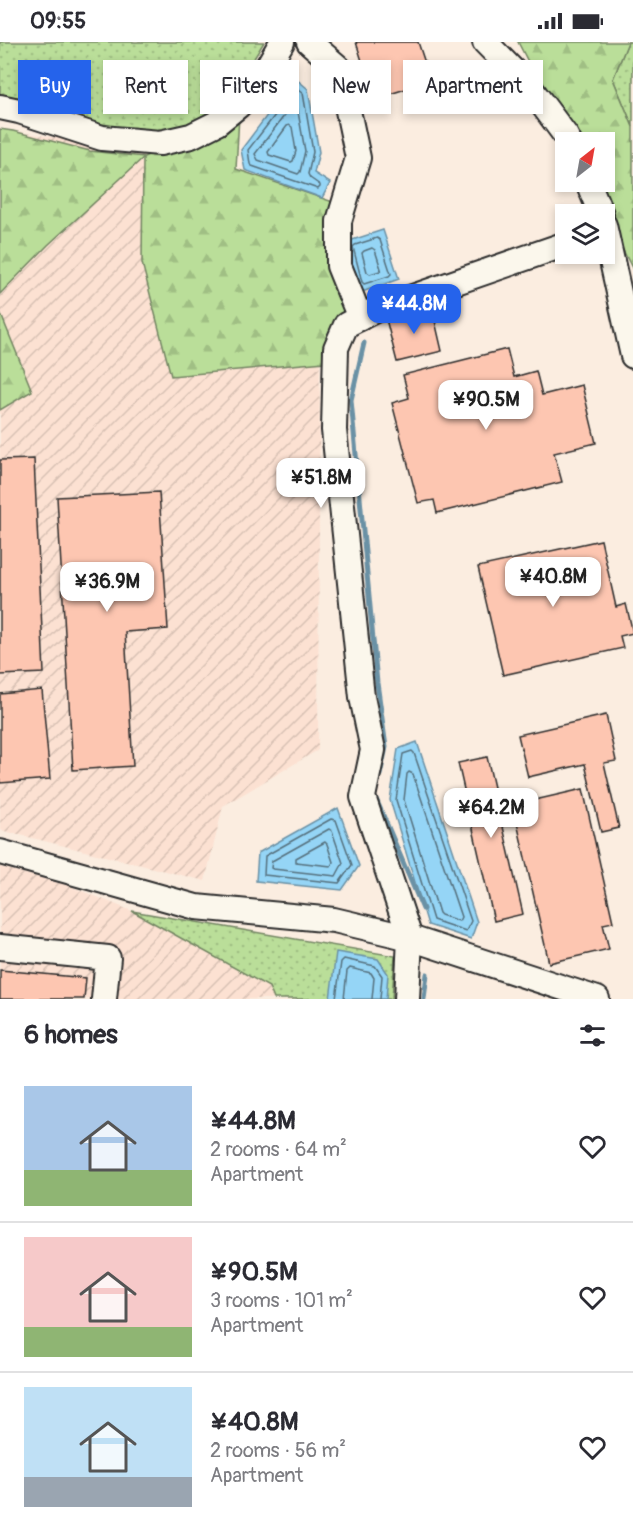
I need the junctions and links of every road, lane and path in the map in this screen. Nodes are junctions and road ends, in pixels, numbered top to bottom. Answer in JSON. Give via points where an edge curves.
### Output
{"nodes":[{"id":1,"x":282,"y":42,"type":"edge"},
{"id":2,"x":309,"y":42,"type":"edge"},
{"id":3,"x":485,"y":42,"type":"edge"},
{"id":4,"x":0,"y":107,"type":"edge"},
{"id":5,"x":563,"y":132,"type":"edge"},
{"id":6,"x":555,"y":248,"type":"edge"},
{"id":7,"x":613,"y":264,"type":"edge"},
{"id":8,"x":360,"y":318,"type":"junction"},
{"id":9,"x":633,"y":356,"type":"edge"},
{"id":10,"x":0,"y":852,"type":"edge"},
{"id":11,"x":410,"y":938,"type":"junction"},
{"id":12,"x":0,"y":947,"type":"edge"},
{"id":13,"x":104,"y":999,"type":"edge"},
{"id":14,"x":407,"y":999,"type":"edge"},
{"id":15,"x":597,"y":999,"type":"edge"}],
"edges":[{"from":1,"to":4,"type":"street","via":[[257,85],[238,106],[217,123],[191,136],[160,143],[102,138]]},
{"from":2,"to":8,"type":"street","via":[[339,68],[358,158],[339,221],[339,266]]},
{"from":3,"to":5,"type":"street","via":[[531,89]]},
{"from":6,"to":8,"type":"street"},
{"from":7,"to":9,"type":"street"},
{"from":8,"to":11,"type":"street","via":[[346,325],[336,348],[334,430],[362,697],[373,750],[363,797]]},
{"from":10,"to":11,"type":"street","via":[[196,907],[334,920]]},
{"from":11,"to":14,"type":"street"},
{"from":11,"to":15,"type":"street"},
{"from":12,"to":13,"type":"street","via":[[108,958]]}]}
